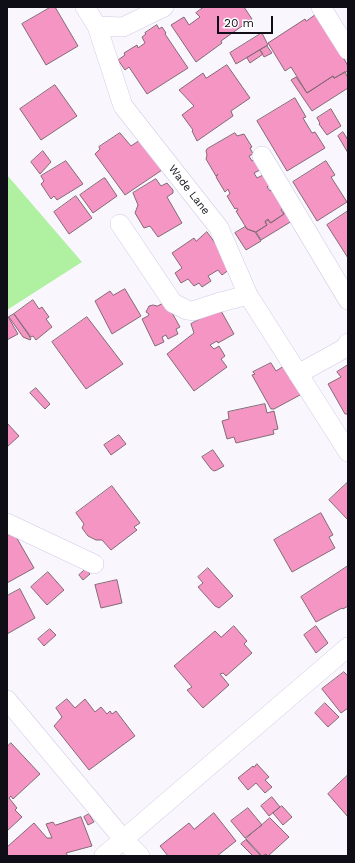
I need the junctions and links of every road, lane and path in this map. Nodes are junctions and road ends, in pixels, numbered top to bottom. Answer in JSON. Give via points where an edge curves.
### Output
{"nodes":[{"id":1,"x":85,"y":7,"type":"edge"},
{"id":2,"x":164,"y":7,"type":"edge"},
{"id":3,"x":321,"y":7,"type":"edge"},
{"id":4,"x":149,"y":11,"type":"edge"},
{"id":5,"x":97,"y":26,"type":"junction"},
{"id":6,"x":348,"y":50,"type":"edge"},
{"id":7,"x":262,"y":156,"type":"dead end"},
{"id":8,"x":120,"y":224,"type":"dead end"},
{"id":9,"x":248,"y":295,"type":"junction"},
{"id":10,"x":348,"y":300,"type":"edge"},
{"id":11,"x":348,"y":343,"type":"edge"},
{"id":12,"x":298,"y":374,"type":"junction"},
{"id":13,"x":348,"y":452,"type":"edge"},
{"id":14,"x":7,"y":523,"type":"edge"},
{"id":15,"x":94,"y":564,"type":"dead end"},
{"id":16,"x":348,"y":647,"type":"edge"},
{"id":17,"x":7,"y":700,"type":"edge"},
{"id":18,"x":123,"y":839,"type":"junction"},
{"id":19,"x":104,"y":856,"type":"edge"},
{"id":20,"x":140,"y":856,"type":"edge"}],
"edges":[{"from":1,"to":5,"type":"street","name":"Wade Lane"},
{"from":2,"to":4,"type":"street"},
{"from":3,"to":6,"type":"street"},
{"from":4,"to":5,"type":"street","via":[[123,27]]},
{"from":5,"to":9,"type":"street","name":"Wade Lane","via":[[123,106],[219,228]]},
{"from":7,"to":10,"type":"street"},
{"from":8,"to":9,"type":"street","via":[[174,303],[194,311]]},
{"from":9,"to":12,"type":"street","name":"Wade Lane"},
{"from":11,"to":12,"type":"street","via":[[345,348]]},
{"from":12,"to":13,"type":"street","name":"Wade Lane"},
{"from":14,"to":15,"type":"street"},
{"from":16,"to":18,"type":"street"},
{"from":17,"to":18,"type":"street"},
{"from":18,"to":19,"type":"street"},
{"from":18,"to":20,"type":"street"}]}
